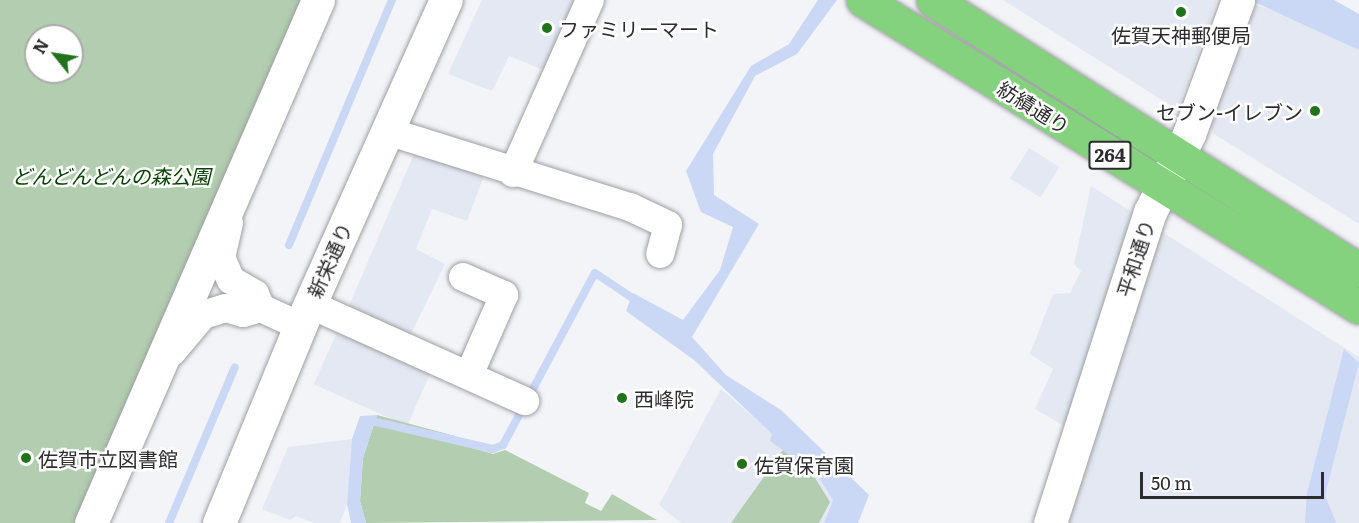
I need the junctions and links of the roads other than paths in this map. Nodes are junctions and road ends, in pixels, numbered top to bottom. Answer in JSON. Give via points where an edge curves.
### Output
{"nodes":[{"id":1,"x":318,"y":0,"type":"edge"},
{"id":2,"x":446,"y":0,"type":"edge"},
{"id":3,"x":590,"y":0,"type":"edge"},
{"id":4,"x":863,"y":0,"type":"edge"},
{"id":5,"x":933,"y":0,"type":"edge"},
{"id":6,"x":1238,"y":0,"type":"edge"},
{"id":7,"x":387,"y":131,"type":"junction"},
{"id":8,"x":1178,"y":158,"type":"junction"},
{"id":9,"x":513,"y":173,"type":"junction"},
{"id":10,"x":237,"y":186,"type":"junction"},
{"id":11,"x":1163,"y":188,"type":"junction"},
{"id":12,"x":660,"y":254,"type":"dead end"},
{"id":13,"x":1359,"y":270,"type":"edge"},
{"id":14,"x":463,"y":277,"type":"dead end"},
{"id":15,"x":1359,"y":307,"type":"edge"},
{"id":16,"x":261,"y":308,"type":"junction"},
{"id":17,"x":304,"y":315,"type":"junction"},
{"id":18,"x":469,"y":375,"type":"junction"},
{"id":19,"x":152,"y":381,"type":"junction"},
{"id":20,"x":525,"y":401,"type":"dead end"},
{"id":21,"x":91,"y":523,"type":"edge"},
{"id":22,"x":219,"y":523,"type":"edge"},
{"id":23,"x":1050,"y":523,"type":"edge"}],
"edges":[{"from":1,"to":10,"type":"street"},
{"from":2,"to":7,"type":"street","name":"新栄通り"},
{"from":3,"to":9,"type":"street"},
{"from":4,"to":11,"type":"highway","name":"紡績通り","number":"264"},
{"from":5,"to":8,"type":"highway","name":"紡績通り","number":"264"},
{"from":6,"to":8,"type":"street","name":"平和通り"},
{"from":7,"to":9,"type":"street"},
{"from":7,"to":17,"type":"street","name":"新栄通り"},
{"from":8,"to":11,"type":"street","name":"平和通り"},
{"from":8,"to":13,"type":"highway","name":"紡績通り","number":"264"},
{"from":9,"to":12,"type":"street","via":[[630,207],[668,225]]},
{"from":10,"to":16,"type":"street","via":[[221,257],[231,280],[255,294]]},
{"from":10,"to":19,"type":"street"},
{"from":11,"to":15,"type":"highway","name":"紡績通り","number":"264"},
{"from":11,"to":23,"type":"street","name":"平和通り"},
{"from":14,"to":18,"type":"street","via":[[504,295]]},
{"from":16,"to":17,"type":"street"},
{"from":16,"to":19,"type":"street","via":[[243,313],[226,308],[203,315]]},
{"from":17,"to":18,"type":"street"},
{"from":17,"to":22,"type":"street","name":"新栄通り"},
{"from":18,"to":20,"type":"street"},
{"from":19,"to":21,"type":"street"}]}
